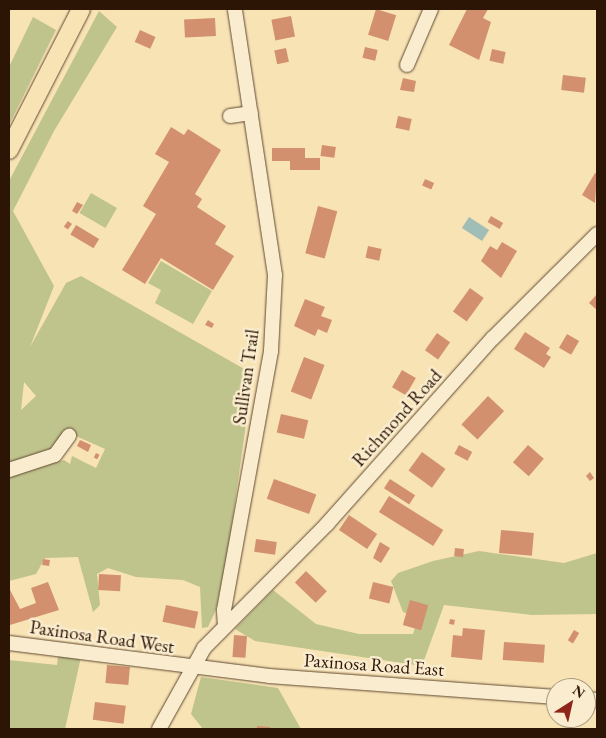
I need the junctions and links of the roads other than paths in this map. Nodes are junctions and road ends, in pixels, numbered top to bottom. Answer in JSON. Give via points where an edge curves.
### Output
{"nodes":[{"id":1,"x":81,"y":9,"type":"edge"},
{"id":2,"x":235,"y":9,"type":"edge"},
{"id":3,"x":431,"y":9,"type":"edge"},
{"id":4,"x":407,"y":65,"type":"dead end"},
{"id":5,"x":250,"y":113,"type":"junction"},
{"id":6,"x":230,"y":116,"type":"dead end"},
{"id":7,"x":9,"y":150,"type":"edge"},
{"id":8,"x":597,"y":234,"type":"edge"},
{"id":9,"x":69,"y":436,"type":"dead end"},
{"id":10,"x":9,"y":470,"type":"edge"},
{"id":11,"x":225,"y":626,"type":"junction"},
{"id":12,"x":9,"y":643,"type":"edge"},
{"id":13,"x":190,"y":667,"type":"junction"},
{"id":14,"x":546,"y":696,"type":"edge"},
{"id":15,"x":158,"y":729,"type":"edge"}],
"edges":[{"from":1,"to":7,"type":"main road"},
{"from":2,"to":5,"type":"street","name":"Sullivan Trail"},
{"from":3,"to":4,"type":"street"},
{"from":5,"to":6,"type":"street"},
{"from":5,"to":11,"type":"street","name":"Sullivan Trail","via":[[273,245],[275,296],[272,351],[224,610]]},
{"from":8,"to":11,"type":"street","name":"Richmond Road","via":[[493,338],[327,524]]},
{"from":9,"to":10,"type":"street","via":[[55,455]]},
{"from":11,"to":13,"type":"street"},
{"from":12,"to":13,"type":"street","name":"Paxinosa Road West"},
{"from":13,"to":14,"type":"street","name":"Paxinosa Road East"},
{"from":13,"to":15,"type":"street"}]}
